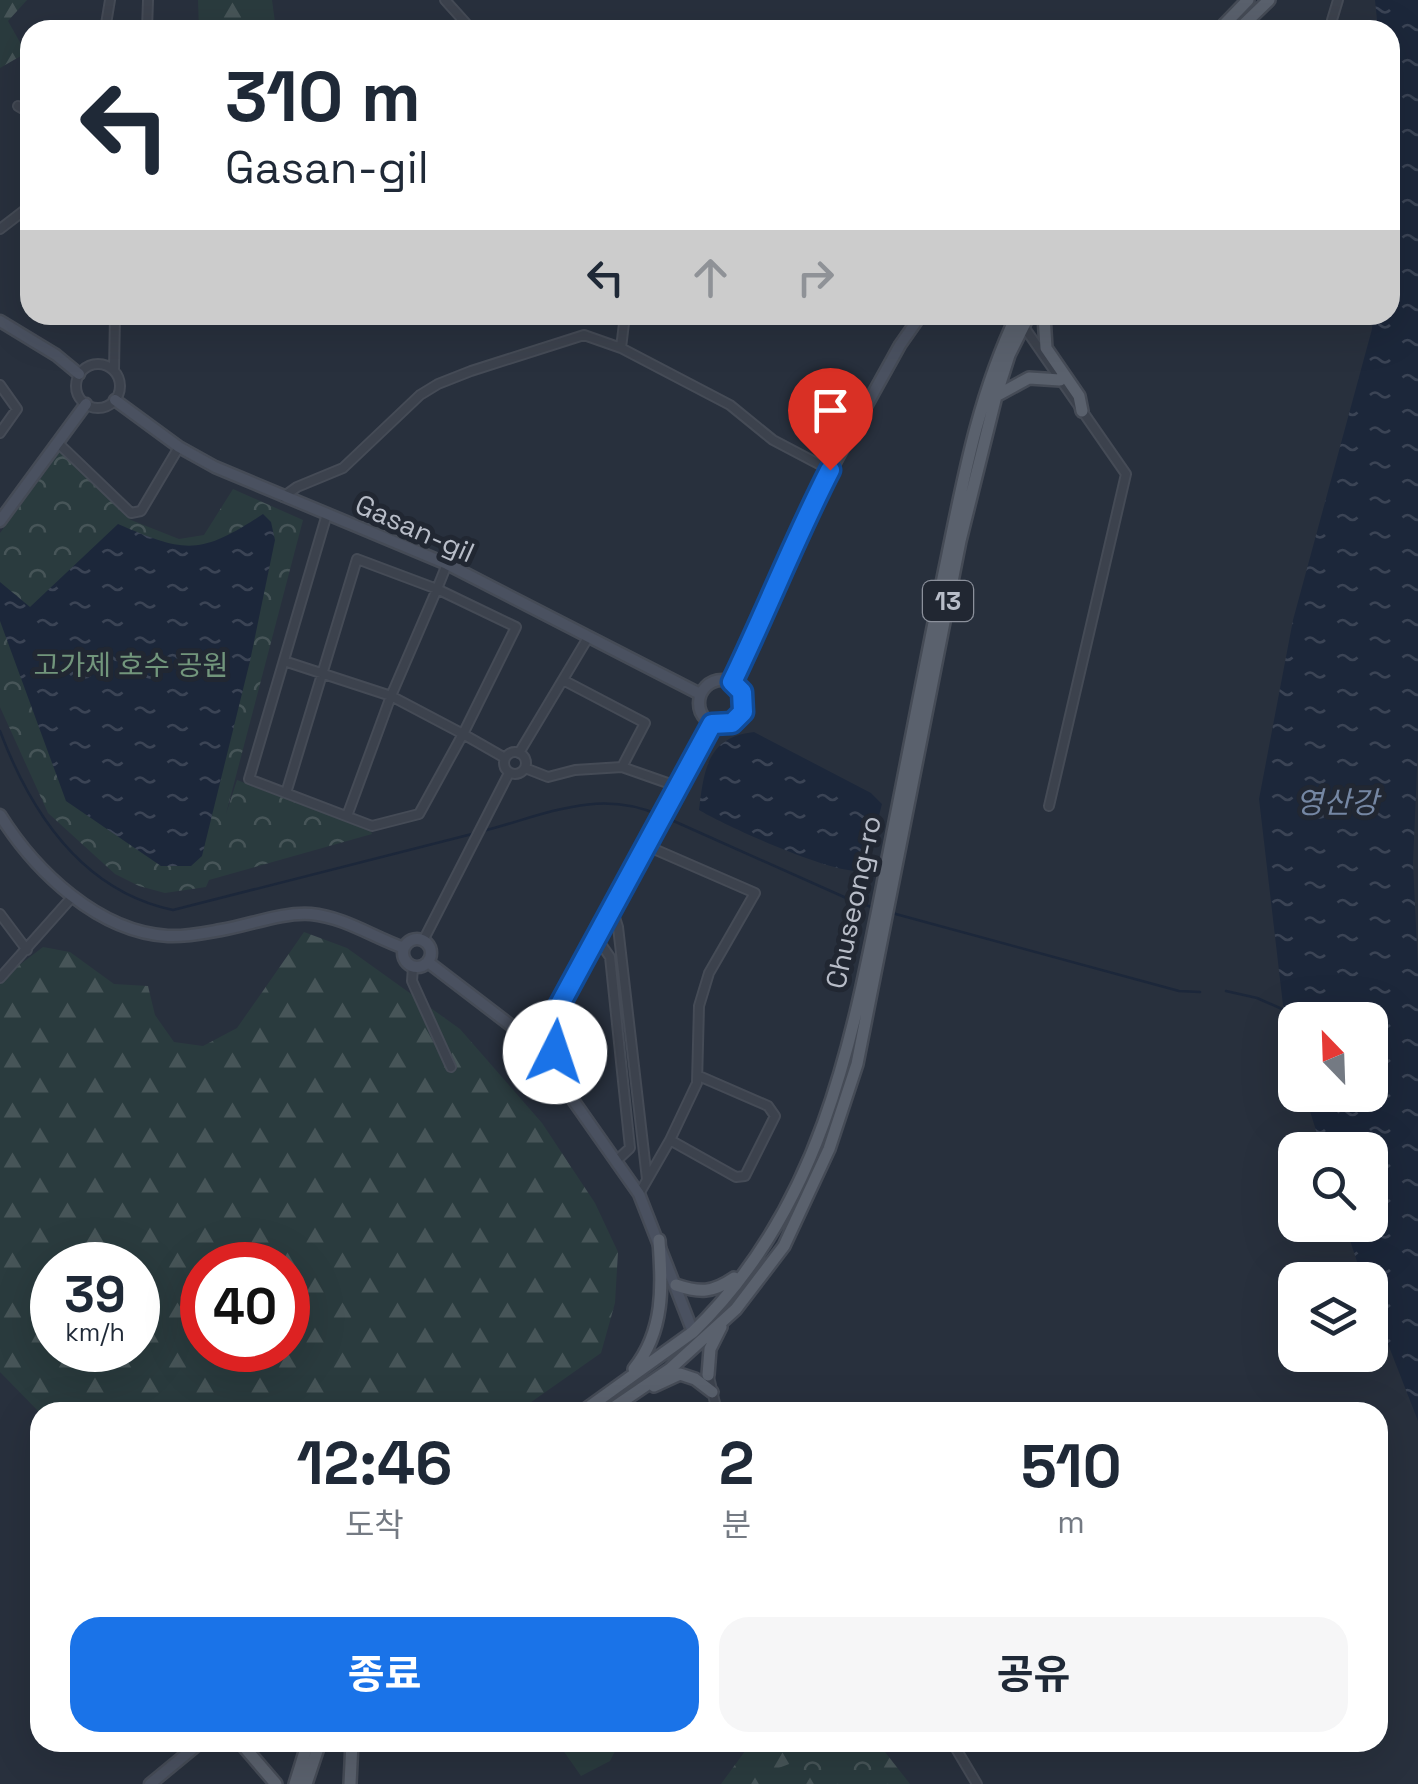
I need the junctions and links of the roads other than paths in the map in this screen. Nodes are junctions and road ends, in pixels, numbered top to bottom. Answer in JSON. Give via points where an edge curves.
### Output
{"nodes":[{"id":1,"x":445,"y":0,"type":"edge"},
{"id":2,"x":1248,"y":0,"type":"edge"},
{"id":3,"x":1269,"y":0,"type":"edge"},
{"id":4,"x":1338,"y":0,"type":"edge"},
{"id":5,"x":463,"y":20,"type":"edge"},
{"id":6,"x":1228,"y":20,"type":"edge"},
{"id":7,"x":1248,"y":20,"type":"edge"},
{"id":8,"x":1332,"y":20,"type":"dead end"},
{"id":9,"x":20,"y":214,"type":"edge"},
{"id":10,"x":0,"y":229,"type":"edge"},
{"id":11,"x":0,"y":321,"type":"edge"},
{"id":12,"x":115,"y":325,"type":"edge"},
{"id":13,"x":624,"y":325,"type":"edge"},
{"id":14,"x":914,"y":325,"type":"edge"},
{"id":15,"x":1016,"y":325,"type":"edge"},
{"id":16,"x":1018,"y":325,"type":"edge"},
{"id":17,"x":1025,"y":325,"type":"edge"},
{"id":18,"x":1045,"y":325,"type":"edge"},
{"id":19,"x":621,"y":348,"type":"junction"},
{"id":20,"x":114,"y":370,"type":"junction"},
{"id":21,"x":79,"y":374,"type":"junction"},
{"id":22,"x":1060,"y":380,"type":"junction"},
{"id":23,"x":1,"y":387,"type":"edge"},
{"id":24,"x":996,"y":396,"type":"junction"},
{"id":25,"x":115,"y":400,"type":"junction"},
{"id":26,"x":86,"y":404,"type":"junction"},
{"id":27,"x":1082,"y":411,"type":"junction"},
{"id":28,"x":0,"y":433,"type":"edge"},
{"id":29,"x":58,"y":443,"type":"junction"},
{"id":30,"x":179,"y":447,"type":"junction"},
{"id":31,"x":830,"y":470,"type":"junction"},
{"id":32,"x":283,"y":497,"type":"junction"},
{"id":33,"x":327,"y":514,"type":"junction"},
{"id":34,"x":0,"y":520,"type":"edge"},
{"id":35,"x":446,"y":564,"type":"junction"},
{"id":36,"x":437,"y":590,"type":"junction"},
{"id":37,"x":589,"y":636,"type":"junction"},
{"id":38,"x":284,"y":661,"type":"junction"},
{"id":39,"x":322,"y":674,"type":"junction"},
{"id":40,"x":563,"y":680,"type":"junction"},
{"id":41,"x":732,"y":682,"type":"junction"},
{"id":42,"x":700,"y":694,"type":"junction"},
{"id":43,"x":391,"y":696,"type":"junction"},
{"id":44,"x":712,"y":724,"type":"junction"},
{"id":45,"x":462,"y":734,"type":"junction"},
{"id":46,"x":519,"y":753,"type":"junction"},
{"id":47,"x":505,"y":758,"type":"junction"},
{"id":48,"x":525,"y":768,"type":"junction"},
{"id":49,"x":622,"y":768,"type":"junction"},
{"id":50,"x":509,"y":773,"type":"junction"},
{"id":51,"x":679,"y":787,"type":"junction"},
{"id":52,"x":286,"y":793,"type":"junction"},
{"id":53,"x":1049,"y":806,"type":"dead end"},
{"id":54,"x":0,"y":815,"type":"edge"},
{"id":55,"x":347,"y":816,"type":"junction"},
{"id":56,"x":647,"y":846,"type":"junction"},
{"id":57,"x":886,"y":892,"type":"junction"},
{"id":58,"x":73,"y":896,"type":"junction"},
{"id":59,"x":613,"y":911,"type":"junction"},
{"id":60,"x":0,"y":914,"type":"edge"},
{"id":61,"x":878,"y":931,"type":"junction"},
{"id":62,"x":423,"y":940,"type":"junction"},
{"id":63,"x":598,"y":940,"type":"junction"},
{"id":64,"x":404,"y":948,"type":"junction"},
{"id":65,"x":27,"y":950,"type":"junction"},
{"id":66,"x":428,"y":962,"type":"junction"},
{"id":67,"x":413,"y":967,"type":"junction"},
{"id":68,"x":0,"y":978,"type":"edge"},
{"id":69,"x":546,"y":1030,"type":"junction"},
{"id":70,"x":522,"y":1034,"type":"junction"},
{"id":71,"x":548,"y":1063,"type":"junction"},
{"id":72,"x":451,"y":1067,"type":"dead end"},
{"id":73,"x":699,"y":1076,"type":"junction"},
{"id":74,"x":670,"y":1140,"type":"junction"},
{"id":75,"x":616,"y":1161,"type":"junction"},
{"id":76,"x":647,"y":1179,"type":"junction"},
{"id":77,"x":639,"y":1194,"type":"junction"},
{"id":78,"x":659,"y":1240,"type":"junction"},
{"id":79,"x":742,"y":1273,"type":"junction"},
{"id":80,"x":676,"y":1285,"type":"junction"},
{"id":81,"x":723,"y":1322,"type":"junction"},
{"id":82,"x":697,"y":1337,"type":"junction"},
{"id":83,"x":708,"y":1375,"type":"junction"},
{"id":84,"x":620,"y":1386,"type":"junction"},
{"id":85,"x":712,"y":1392,"type":"junction"},
{"id":86,"x":636,"y":1393,"type":"junction"},
{"id":87,"x":597,"y":1402,"type":"edge"},
{"id":88,"x":622,"y":1402,"type":"edge"},
{"id":89,"x":715,"y":1402,"type":"edge"},
{"id":90,"x":189,"y":1752,"type":"edge"},
{"id":91,"x":249,"y":1752,"type":"edge"},
{"id":92,"x":316,"y":1752,"type":"edge"},
{"id":93,"x":352,"y":1752,"type":"edge"},
{"id":94,"x":958,"y":1752,"type":"edge"},
{"id":95,"x":305,"y":1776,"type":"edge"},
{"id":96,"x":150,"y":1784,"type":"edge"},
{"id":97,"x":276,"y":1784,"type":"edge"},
{"id":98,"x":295,"y":1784,"type":"edge"},
{"id":99,"x":350,"y":1784,"type":"edge"},
{"id":100,"x":977,"y":1784,"type":"edge"}],
"edges":[{"from":1,"to":5,"type":"street"},
{"from":2,"to":6,"type":"main road"},
{"from":3,"to":7,"type":"main road"},
{"from":4,"to":8,"type":"street"},
{"from":9,"to":10,"type":"street"},
{"from":11,"to":21,"type":"street"},
{"from":12,"to":20,"type":"street"},
{"from":13,"to":19,"type":"street"},
{"from":14,"to":31,"type":"street"},
{"from":15,"to":57,"type":"main road","name":"Chuseong-ro","number":"13","via":[[996,360],[964,465]]},
{"from":16,"to":24,"type":"main road","name":"Chuseong-ro","number":"13"},
{"from":17,"to":22,"type":"street"},
{"from":18,"to":27,"type":"main road","via":[[1046,348]]},
{"from":19,"to":31,"type":"street","via":[[730,405],[773,440]]},
{"from":19,"to":32,"type":"street","via":[[584,335],[438,384],[343,468]]},
{"from":20,"to":21,"type":"street","via":[[96,364]]},
{"from":20,"to":25,"type":"street","via":[[120,388]]},
{"from":21,"to":26,"type":"street","via":[[76,387]]},
{"from":22,"to":24,"type":"main road","via":[[1029,378]]},
{"from":22,"to":27,"type":"street"},
{"from":23,"to":28,"type":"street","via":[[16,409]]},
{"from":24,"to":57,"type":"main road","name":"Chuseong-ro","number":"13"},
{"from":25,"to":26,"type":"street","via":[[98,408]]},
{"from":25,"to":30,"type":"street","name":"Gasan-gil"},
{"from":26,"to":29,"type":"street"},
{"from":27,"to":53,"type":"street","via":[[1126,474]]},
{"from":29,"to":30,"type":"street","via":[[131,513],[141,510]]},
{"from":29,"to":34,"type":"street"},
{"from":30,"to":32,"type":"street","name":"Gasan-gil"},
{"from":31,"to":41,"type":"street"},
{"from":32,"to":33,"type":"street","name":"Gasan-gil"},
{"from":33,"to":35,"type":"street","name":"Gasan-gil"},
{"from":33,"to":38,"type":"street"},
{"from":35,"to":36,"type":"street"},
{"from":35,"to":37,"type":"street","name":"Gasan-gil"},
{"from":36,"to":39,"type":"street","via":[[357,559]]},
{"from":36,"to":43,"type":"street"},
{"from":36,"to":45,"type":"street","via":[[516,628]]},
{"from":37,"to":40,"type":"street"},
{"from":37,"to":42,"type":"street","name":"Gasan-gil"},
{"from":38,"to":39,"type":"street"},
{"from":38,"to":52,"type":"street","via":[[249,780]]},
{"from":39,"to":43,"type":"street"},
{"from":39,"to":52,"type":"street"},
{"from":40,"to":46,"type":"street"},
{"from":40,"to":49,"type":"street","via":[[645,723]]},
{"from":41,"to":42,"type":"street","via":[[710,682]]},
{"from":41,"to":44,"type":"street","via":[[742,692],[743,712],[732,723]]},
{"from":42,"to":44,"type":"street","via":[[702,714]]},
{"from":43,"to":45,"type":"street"},
{"from":43,"to":55,"type":"street"},
{"from":44,"to":51,"type":"street"},
{"from":45,"to":47,"type":"street"},
{"from":45,"to":55,"type":"street","via":[[419,814],[372,826]]},
{"from":46,"to":47,"type":"street"},
{"from":46,"to":48,"type":"street"},
{"from":47,"to":50,"type":"street"},
{"from":48,"to":49,"type":"street","via":[[548,776]]},
{"from":48,"to":50,"type":"street"},
{"from":49,"to":51,"type":"street"},
{"from":50,"to":62,"type":"street"},
{"from":51,"to":56,"type":"street"},
{"from":52,"to":55,"type":"street"},
{"from":54,"to":58,"type":"street"},
{"from":56,"to":59,"type":"street"},
{"from":56,"to":73,"type":"street","via":[[756,893],[710,973],[699,1006]]},
{"from":57,"to":61,"type":"main road","name":"Chuseong-ro","number":"13"},
{"from":58,"to":64,"type":"street","via":[[132,928],[164,936],[310,914]]},
{"from":58,"to":65,"type":"street"},
{"from":59,"to":63,"type":"street"},
{"from":59,"to":76,"type":"street"},
{"from":60,"to":65,"type":"street"},
{"from":61,"to":79,"type":"main road","name":"Chuseong-ro","number":"13","via":[[816,1149]]},
{"from":61,"to":81,"type":"main road","name":"Chuseong-ro","number":"13","via":[[857,1064],[829,1149],[784,1246]]},
{"from":62,"to":64,"type":"street"},
{"from":62,"to":66,"type":"street","via":[[431,950]]},
{"from":63,"to":69,"type":"street"},
{"from":63,"to":75,"type":"street","via":[[610,957],[630,1148]]},
{"from":64,"to":67,"type":"street","via":[[405,962]]},
{"from":65,"to":68,"type":"street"},
{"from":66,"to":67,"type":"street"},
{"from":66,"to":70,"type":"street"},
{"from":67,"to":72,"type":"street","via":[[412,981]]},
{"from":69,"to":70,"type":"street"},
{"from":69,"to":71,"type":"street","via":[[556,1046]]},
{"from":70,"to":71,"type":"street","via":[[520,1057],[535,1066]]},
{"from":71,"to":75,"type":"street"},
{"from":73,"to":74,"type":"street"},
{"from":73,"to":74,"type":"street","via":[[768,1106],[775,1116],[745,1176]]},
{"from":74,"to":76,"type":"street"},
{"from":75,"to":77,"type":"street"},
{"from":76,"to":77,"type":"street"},
{"from":77,"to":78,"type":"street"},
{"from":78,"to":80,"type":"street"},
{"from":78,"to":84,"type":"main road","via":[[658,1317],[645,1355]]},
{"from":79,"to":80,"type":"main road","via":[[703,1292]]},
{"from":79,"to":82,"type":"main road","name":"Chuseong-ro","number":"13"},
{"from":80,"to":82,"type":"street"},
{"from":81,"to":82,"type":"main road","name":"Chuseong-ro","number":"13"},
{"from":81,"to":83,"type":"main road","via":[[710,1349]]},
{"from":82,"to":83,"type":"street"},
{"from":82,"to":84,"type":"main road","name":"Chuseong-ro","number":"13"},
{"from":82,"to":86,"type":"main road","name":"Chuseong-ro","number":"13","via":[[670,1369]]},
{"from":83,"to":85,"type":"street"},
{"from":84,"to":87,"type":"main road","name":"Chuseong-ro","number":"13"},
{"from":85,"to":86,"type":"main road","via":[[680,1374]]},
{"from":85,"to":89,"type":"street"},
{"from":86,"to":88,"type":"main road","name":"Chuseong-ro","number":"13"},
{"from":90,"to":96,"type":"street"},
{"from":91,"to":97,"type":"main road"},
{"from":92,"to":95,"type":"main road"},
{"from":93,"to":99,"type":"main road"},
{"from":94,"to":100,"type":"street"},
{"from":95,"to":98,"type":"main road"}]}
